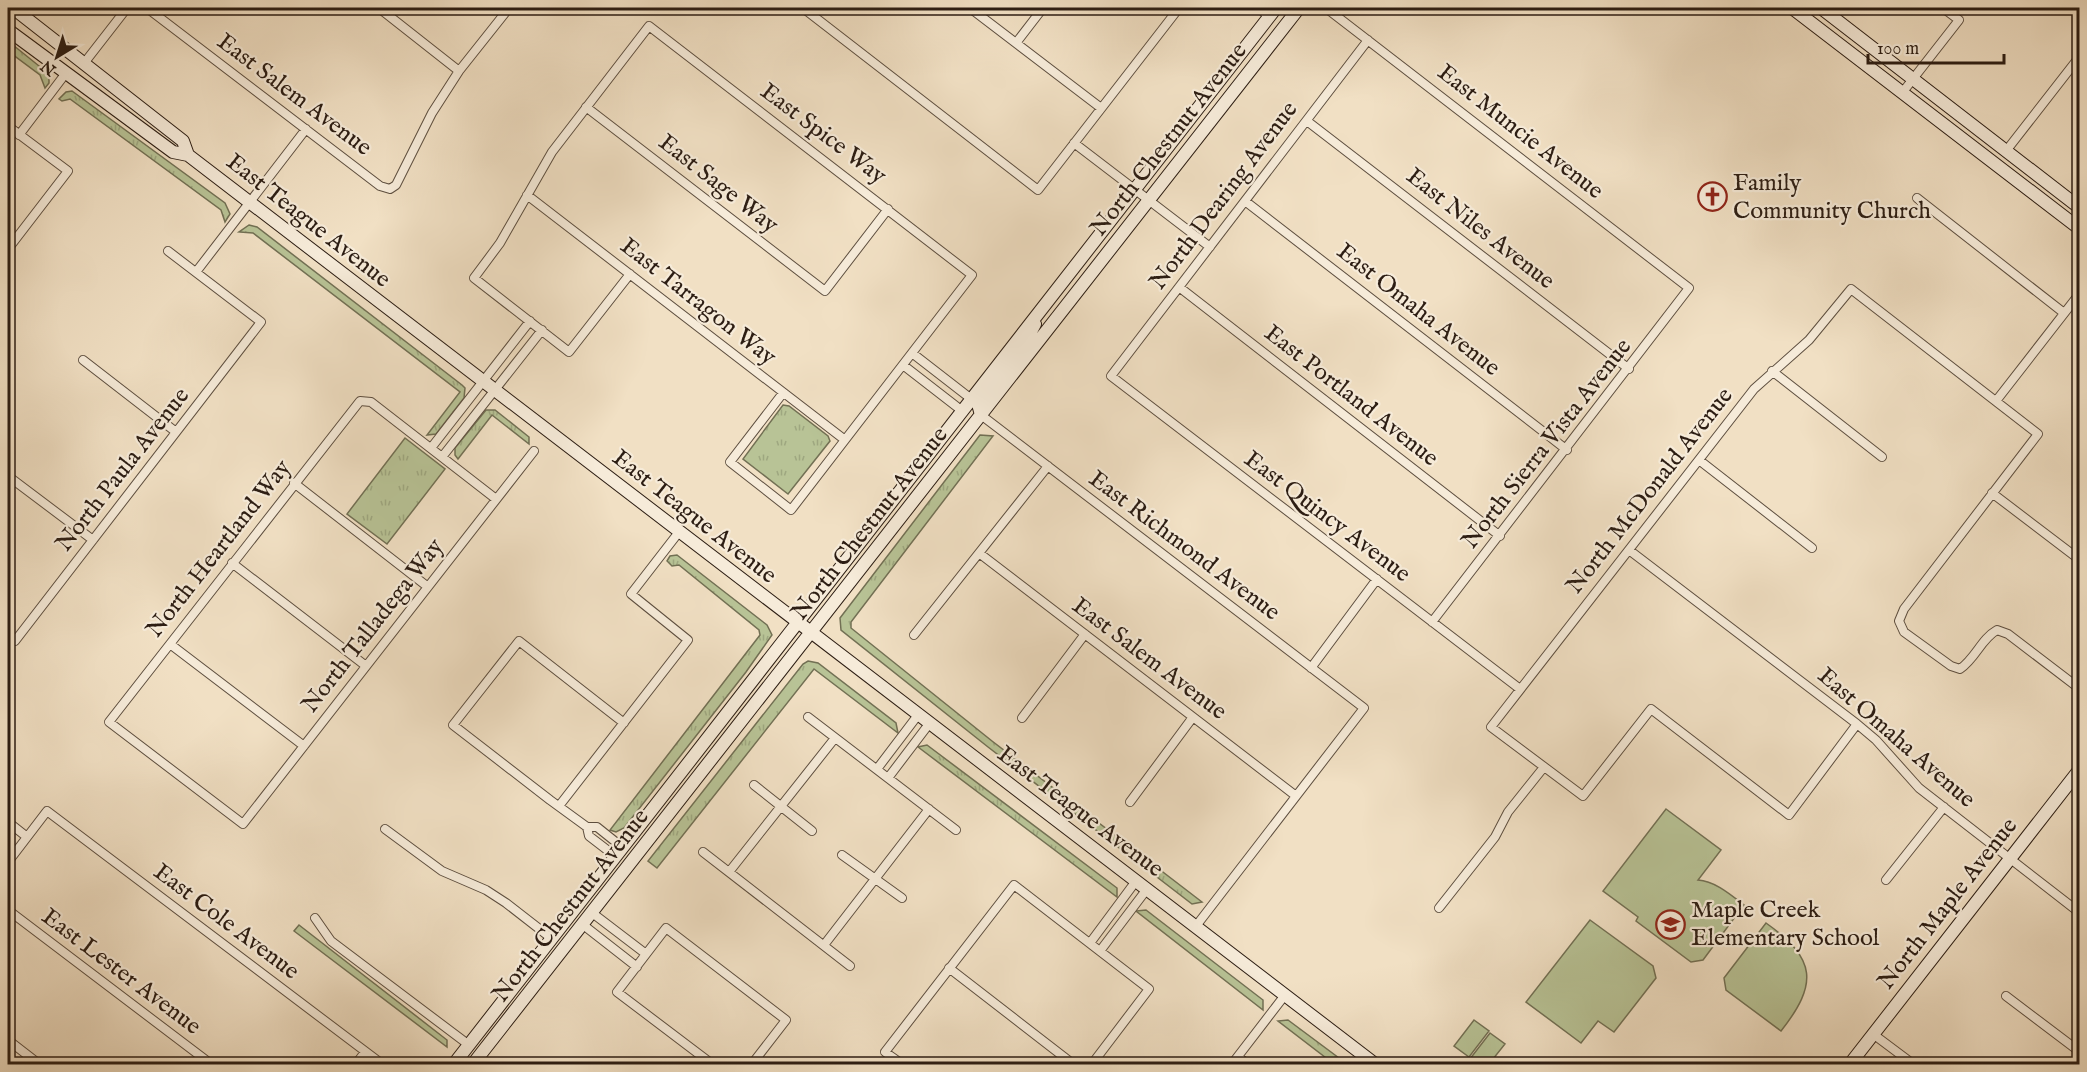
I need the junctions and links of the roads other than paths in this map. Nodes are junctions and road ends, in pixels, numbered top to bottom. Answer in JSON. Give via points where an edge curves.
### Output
{"nodes":[{"id":1,"x":13,"y":8,"type":"edge"},
{"id":2,"x":127,"y":8,"type":"edge"},
{"id":3,"x":147,"y":8,"type":"edge"},
{"id":4,"x":379,"y":8,"type":"edge"},
{"id":5,"x":509,"y":8,"type":"edge"},
{"id":6,"x":803,"y":8,"type":"edge"},
{"id":7,"x":970,"y":8,"type":"edge"},
{"id":8,"x":1043,"y":8,"type":"edge"},
{"id":9,"x":1179,"y":8,"type":"edge"},
{"id":10,"x":1258,"y":8,"type":"edge"},
{"id":11,"x":1299,"y":8,"type":"edge"},
{"id":12,"x":1326,"y":8,"type":"edge"},
{"id":13,"x":1792,"y":8,"type":"edge"},
{"id":14,"x":1821,"y":8,"type":"edge"},
{"id":15,"x":1943,"y":8,"type":"edge"},
{"id":16,"x":1273,"y":12,"type":"edge"},
{"id":17,"x":8,"y":30,"type":"edge"},
{"id":18,"x":1368,"y":40,"type":"junction"},
{"id":19,"x":1016,"y":43,"type":"junction"},
{"id":20,"x":2079,"y":56,"type":"edge"},
{"id":21,"x":85,"y":62,"type":"junction"},
{"id":22,"x":459,"y":71,"type":"junction"},
{"id":23,"x":66,"y":73,"type":"junction"},
{"id":24,"x":1913,"y":79,"type":"junction"},
{"id":25,"x":1902,"y":93,"type":"junction"},
{"id":26,"x":586,"y":107,"type":"junction"},
{"id":27,"x":1101,"y":108,"type":"junction"},
{"id":28,"x":1307,"y":121,"type":"junction"},
{"id":29,"x":8,"y":126,"type":"edge"},
{"id":30,"x":306,"y":129,"type":"junction"},
{"id":31,"x":19,"y":135,"type":"junction"},
{"id":32,"x":1074,"y":143,"type":"junction"},
{"id":33,"x":2006,"y":151,"type":"junction"},
{"id":34,"x":188,"y":155,"type":"junction"},
{"id":35,"x":1133,"y":188,"type":"junction"},
{"id":36,"x":526,"y":195,"type":"junction"},
{"id":37,"x":1917,"y":198,"type":"dead end"},
{"id":38,"x":1149,"y":200,"type":"junction"},
{"id":39,"x":1245,"y":201,"type":"junction"},
{"id":40,"x":250,"y":202,"type":"junction"},
{"id":41,"x":2079,"y":208,"type":"edge"},
{"id":42,"x":888,"y":209,"type":"junction"},
{"id":43,"x":2079,"y":229,"type":"edge"},
{"id":44,"x":1210,"y":247,"type":"junction"},
{"id":45,"x":8,"y":249,"type":"edge"},
{"id":46,"x":168,"y":250,"type":"dead end"},
{"id":47,"x":196,"y":272,"type":"junction"},
{"id":48,"x":630,"y":274,"type":"junction"},
{"id":49,"x":1179,"y":287,"type":"junction"},
{"id":50,"x":1689,"y":288,"type":"joint"},
{"id":51,"x":2079,"y":293,"type":"edge"},
{"id":52,"x":1051,"y":294,"type":"junction"},
{"id":53,"x":2064,"y":313,"type":"junction"},
{"id":54,"x":530,"y":321,"type":"junction"},
{"id":55,"x":542,"y":330,"type":"junction"},
{"id":56,"x":506,"y":352,"type":"junction"},
{"id":57,"x":912,"y":353,"type":"junction"},
{"id":58,"x":83,"y":360,"type":"dead end"},
{"id":59,"x":518,"y":361,"type":"junction"},
{"id":60,"x":903,"y":365,"type":"junction"},
{"id":61,"x":1629,"y":369,"type":"junction"},
{"id":62,"x":1772,"y":371,"type":"junction"},
{"id":63,"x":1111,"y":376,"type":"joint"},
{"id":64,"x":946,"y":380,"type":"junction"},
{"id":65,"x":483,"y":381,"type":"junction"},
{"id":66,"x":495,"y":390,"type":"junction"},
{"id":67,"x":937,"y":391,"type":"junction"},
{"id":68,"x":783,"y":393,"type":"junction"},
{"id":69,"x":970,"y":398,"type":"junction"},
{"id":70,"x":1996,"y":401,"type":"junction"},
{"id":71,"x":961,"y":410,"type":"junction"},
{"id":72,"x":981,"y":415,"type":"junction"},
{"id":73,"x":456,"y":417,"type":"junction"},
{"id":74,"x":467,"y":426,"type":"junction"},
{"id":75,"x":176,"y":432,"type":"junction"},
{"id":76,"x":845,"y":440,"type":"junction"},
{"id":77,"x":431,"y":448,"type":"junction"},
{"id":78,"x":1567,"y":450,"type":"junction"},
{"id":79,"x":534,"y":451,"type":"dead end"},
{"id":80,"x":1882,"y":457,"type":"dead end"},
{"id":81,"x":442,"y":458,"type":"junction"},
{"id":82,"x":1699,"y":460,"type":"junction"},
{"id":83,"x":1047,"y":466,"type":"junction"},
{"id":84,"x":8,"y":476,"type":"edge"},
{"id":85,"x":294,"y":483,"type":"junction"},
{"id":86,"x":1992,"y":493,"type":"junction"},
{"id":87,"x":496,"y":499,"type":"junction"},
{"id":88,"x":680,"y":532,"type":"junction"},
{"id":89,"x":1500,"y":536,"type":"junction"},
{"id":90,"x":93,"y":540,"type":"junction"},
{"id":91,"x":1812,"y":548,"type":"dead end"},
{"id":92,"x":1629,"y":550,"type":"junction"},
{"id":93,"x":979,"y":553,"type":"junction"},
{"id":94,"x":2079,"y":560,"type":"edge"},
{"id":95,"x":232,"y":563,"type":"junction"},
{"id":96,"x":1377,"y":579,"type":"junction"},
{"id":97,"x":428,"y":587,"type":"junction"},
{"id":98,"x":796,"y":622,"type":"junction"},
{"id":99,"x":1432,"y":622,"type":"junction"},
{"id":100,"x":812,"y":634,"type":"junction"},
{"id":101,"x":1084,"y":634,"type":"junction"},
{"id":102,"x":915,"y":635,"type":"dead end"},
{"id":103,"x":11,"y":638,"type":"edge"},
{"id":104,"x":170,"y":644,"type":"junction"},
{"id":105,"x":366,"y":666,"type":"junction"},
{"id":106,"x":1311,"y":668,"type":"junction"},
{"id":107,"x":1520,"y":689,"type":"junction"},
{"id":108,"x":2079,"y":689,"type":"edge"},
{"id":109,"x":918,"y":715,"type":"junction"},
{"id":110,"x":808,"y":717,"type":"dead end"},
{"id":111,"x":1193,"y":717,"type":"junction"},
{"id":112,"x":1022,"y":718,"type":"dead end"},
{"id":113,"x":624,"y":723,"type":"junction"},
{"id":114,"x":929,"y":724,"type":"junction"},
{"id":115,"x":1857,"y":724,"type":"junction"},
{"id":116,"x":835,"y":738,"type":"junction"},
{"id":117,"x":304,"y":746,"type":"junction"},
{"id":118,"x":893,"y":747,"type":"junction"},
{"id":119,"x":905,"y":756,"type":"junction"},
{"id":120,"x":1544,"y":767,"type":"junction"},
{"id":121,"x":877,"y":769,"type":"junction"},
{"id":122,"x":2079,"y":771,"type":"edge"},
{"id":123,"x":888,"y":778,"type":"junction"},
{"id":124,"x":754,"y":785,"type":"dead end"},
{"id":125,"x":1296,"y":796,"type":"junction"},
{"id":126,"x":1130,"y":802,"type":"dead end"},
{"id":127,"x":559,"y":806,"type":"junction"},
{"id":128,"x":781,"y":806,"type":"junction"},
{"id":129,"x":1944,"y":807,"type":"junction"},
{"id":130,"x":929,"y":809,"type":"junction"},
{"id":131,"x":8,"y":822,"type":"edge"},
{"id":132,"x":243,"y":824,"type":"joint"},
{"id":133,"x":385,"y":829,"type":"dead end"},
{"id":134,"x":956,"y":830,"type":"dead end"},
{"id":135,"x":812,"y":831,"type":"dead end"},
{"id":136,"x":27,"y":837,"type":"junction"},
{"id":137,"x":618,"y":851,"type":"junction"},
{"id":138,"x":703,"y":852,"type":"dead end"},
{"id":139,"x":842,"y":855,"type":"dead end"},
{"id":140,"x":2010,"y":858,"type":"junction"},
{"id":141,"x":8,"y":862,"type":"edge"},
{"id":142,"x":729,"y":873,"type":"junction"},
{"id":143,"x":876,"y":879,"type":"junction"},
{"id":144,"x":1886,"y":880,"type":"dead end"},
{"id":145,"x":1142,"y":885,"type":"junction"},
{"id":146,"x":902,"y":898,"type":"dead end"},
{"id":147,"x":1439,"y":908,"type":"dead end"},
{"id":148,"x":8,"y":910,"type":"edge"},
{"id":149,"x":591,"y":912,"type":"junction"},
{"id":150,"x":2079,"y":913,"type":"edge"},
{"id":151,"x":315,"y":918,"type":"dead end"},
{"id":152,"x":582,"y":924,"type":"junction"},
{"id":153,"x":1196,"y":926,"type":"junction"},
{"id":154,"x":551,"y":938,"type":"junction"},
{"id":155,"x":625,"y":938,"type":"junction"},
{"id":156,"x":1090,"y":943,"type":"junction"},
{"id":157,"x":824,"y":945,"type":"junction"},
{"id":158,"x":616,"y":950,"type":"junction"},
{"id":159,"x":1100,"y":951,"type":"junction"},
{"id":160,"x":646,"y":954,"type":"junction"},
{"id":161,"x":850,"y":966,"type":"dead end"},
{"id":162,"x":637,"y":967,"type":"junction"},
{"id":163,"x":950,"y":968,"type":"junction"},
{"id":164,"x":1285,"y":995,"type":"junction"},
{"id":165,"x":2006,"y":996,"type":"dead end"},
{"id":166,"x":1873,"y":1034,"type":"junction"},
{"id":167,"x":8,"y":1040,"type":"edge"},
{"id":168,"x":469,"y":1045,"type":"junction"},
{"id":169,"x":365,"y":1052,"type":"junction"},
{"id":170,"x":2079,"y":1052,"type":"edge"},
{"id":171,"x":1238,"y":1057,"type":"junction"},
{"id":172,"x":39,"y":1065,"type":"edge"},
{"id":173,"x":210,"y":1065,"type":"edge"},
{"id":174,"x":356,"y":1065,"type":"edge"},
{"id":175,"x":382,"y":1065,"type":"edge"},
{"id":176,"x":454,"y":1065,"type":"edge"},
{"id":177,"x":464,"y":1065,"type":"edge"},
{"id":178,"x":473,"y":1065,"type":"edge"},
{"id":179,"x":712,"y":1065,"type":"edge"},
{"id":180,"x":752,"y":1065,"type":"edge"},
{"id":181,"x":902,"y":1065,"type":"edge"},
{"id":182,"x":1073,"y":1065,"type":"edge"},
{"id":183,"x":1092,"y":1065,"type":"edge"},
{"id":184,"x":1232,"y":1065,"type":"edge"},
{"id":185,"x":1248,"y":1065,"type":"edge"},
{"id":186,"x":1375,"y":1065,"type":"edge"},
{"id":187,"x":1850,"y":1065,"type":"edge"},
{"id":188,"x":1913,"y":1065,"type":"edge"}],
"edges":[{"from":1,"to":21,"type":"main road","name":"East Teague Avenue"},
{"from":2,"to":21,"type":"street"},
{"from":3,"to":30,"type":"street","name":"East Salem Avenue"},
{"from":4,"to":22,"type":"street"},
{"from":5,"to":22,"type":"street"},
{"from":6,"to":32,"type":"street","via":[[1038,190]]},
{"from":7,"to":19,"type":"street"},
{"from":8,"to":19,"type":"street"},
{"from":9,"to":27,"type":"street"},
{"from":10,"to":16,"type":"street"},
{"from":11,"to":38,"type":"main road","name":"North Chestnut Avenue"},
{"from":12,"to":18,"type":"street","name":"East Muncie Avenue"},
{"from":13,"to":25,"type":"main road"},
{"from":14,"to":24,"type":"main road"},
{"from":15,"to":24,"type":"street","via":[[1959,20]]},
{"from":16,"to":35,"type":"main road","name":"North Chestnut Avenue"},
{"from":17,"to":23,"type":"main road","name":"East Teague Avenue"},
{"from":18,"to":28,"type":"street","name":"North Dearing Avenue"},
{"from":18,"to":50,"type":"street","name":"East Muncie Avenue"},
{"from":19,"to":27,"type":"street"},
{"from":20,"to":33,"type":"street"},
{"from":21,"to":34,"type":"main road","name":"East Teague Avenue","via":[[183,141]]},
{"from":22,"to":30,"type":"street","name":"East Salem Avenue","via":[[432,113],[396,185],[390,189],[380,186]]},
{"from":23,"to":31,"type":"street"},
{"from":23,"to":34,"type":"main road","name":"East Teague Avenue","via":[[173,152]]},
{"from":24,"to":25,"type":"street"},
{"from":24,"to":33,"type":"main road"},
{"from":25,"to":43,"type":"main road"},
{"from":26,"to":36,"type":"street"},
{"from":26,"to":42,"type":"street","name":"East Spice Way","via":[[649,26]]},
{"from":26,"to":42,"type":"street","name":"East Sage Way","via":[[825,291]]},
{"from":27,"to":32,"type":"street"},
{"from":28,"to":39,"type":"street","name":"North Dearing Avenue"},
{"from":28,"to":61,"type":"street","name":"East Niles Avenue"},
{"from":29,"to":31,"type":"street"},
{"from":30,"to":40,"type":"street"},
{"from":31,"to":45,"type":"street","via":[[68,171]]},
{"from":32,"to":35,"type":"street"},
{"from":33,"to":41,"type":"main road"},
{"from":34,"to":40,"type":"main road","name":"East Teague Avenue"},
{"from":35,"to":38,"type":"street"},
{"from":35,"to":52,"type":"main road","name":"North Chestnut Avenue"},
{"from":36,"to":48,"type":"street","name":"East Tarragon Way"},
{"from":36,"to":54,"type":"street","via":[[500,243],[474,278]]},
{"from":37,"to":53,"type":"street"},
{"from":38,"to":44,"type":"street"},
{"from":38,"to":72,"type":"main road","name":"North Chestnut Avenue"},
{"from":39,"to":44,"type":"street","name":"North Dearing Avenue"},
{"from":39,"to":78,"type":"street","name":"East Omaha Avenue"},
{"from":40,"to":47,"type":"street"},
{"from":40,"to":65,"type":"main road","name":"East Teague Avenue"},
{"from":42,"to":57,"type":"street","name":"East Spice Way","via":[[972,275]]},
{"from":44,"to":49,"type":"street","name":"North Dearing Avenue"},
{"from":46,"to":47,"type":"street"},
{"from":47,"to":75,"type":"street","name":"North Paula Avenue","via":[[261,322]]},
{"from":48,"to":55,"type":"street","via":[[569,352]]},
{"from":48,"to":68,"type":"street","name":"East Tarragon Way"},
{"from":49,"to":63,"type":"street","name":"North Dearing Avenue"},
{"from":49,"to":89,"type":"street","name":"East Portland Avenue"},
{"from":50,"to":61,"type":"street","name":"North Sierra Vista Avenue"},
{"from":51,"to":53,"type":"street"},
{"from":52,"to":69,"type":"main road","name":"North Chestnut Avenue"},
{"from":52,"to":72,"type":"main road","via":[[1023,347],[978,405]]},
{"from":53,"to":70,"type":"street"},
{"from":54,"to":55,"type":"street"},
{"from":54,"to":56,"type":"street"},
{"from":55,"to":59,"type":"street"},
{"from":56,"to":59,"type":"street"},
{"from":56,"to":65,"type":"street"},
{"from":57,"to":60,"type":"street"},
{"from":57,"to":64,"type":"street"},
{"from":58,"to":75,"type":"street"},
{"from":59,"to":66,"type":"street"},
{"from":60,"to":67,"type":"street"},
{"from":60,"to":76,"type":"street"},
{"from":61,"to":78,"type":"street","name":"North Sierra Vista Avenue"},
{"from":62,"to":70,"type":"street","name":"North McDonald Avenue","via":[[1809,340],[1851,289]]},
{"from":62,"to":80,"type":"street"},
{"from":62,"to":82,"type":"street","name":"North McDonald Avenue"},
{"from":63,"to":96,"type":"street","name":"East Quincy Avenue"},
{"from":64,"to":67,"type":"street"},
{"from":64,"to":69,"type":"street"},
{"from":65,"to":66,"type":"main road","name":"East Teague Avenue"},
{"from":65,"to":73,"type":"street"},
{"from":66,"to":74,"type":"street"},
{"from":66,"to":88,"type":"main road","name":"East Teague Avenue"},
{"from":67,"to":71,"type":"street"},
{"from":68,"to":76,"type":"street","name":"East Tarragon Way"},
{"from":68,"to":76,"type":"street","via":[[730,462],[791,510]]},
{"from":69,"to":71,"type":"main road","name":"North Chestnut Avenue"},
{"from":70,"to":86,"type":"street","via":[[2038,434]]},
{"from":71,"to":98,"type":"main road","name":"North Chestnut Avenue"},
{"from":72,"to":83,"type":"street","name":"East Richmond Avenue"},
{"from":72,"to":100,"type":"main road","name":"North Chestnut Avenue"},
{"from":73,"to":74,"type":"street"},
{"from":73,"to":77,"type":"street"},
{"from":74,"to":81,"type":"street"},
{"from":75,"to":90,"type":"street","name":"North Paula Avenue"},
{"from":77,"to":81,"type":"street"},
{"from":77,"to":85,"type":"street","name":"North Heartland Way","via":[[371,402],[360,400]]},
{"from":78,"to":89,"type":"street","name":"North Sierra Vista Avenue"},
{"from":79,"to":87,"type":"street","name":"North Talladega Way"},
{"from":81,"to":87,"type":"street"},
{"from":82,"to":91,"type":"street"},
{"from":82,"to":92,"type":"street","name":"North McDonald Avenue"},
{"from":83,"to":93,"type":"street"},
{"from":83,"to":106,"type":"street","name":"East Richmond Avenue"},
{"from":84,"to":90,"type":"street"},
{"from":85,"to":95,"type":"street","name":"North Heartland Way"},
{"from":85,"to":97,"type":"street"},
{"from":86,"to":94,"type":"street"},
{"from":86,"to":108,"type":"street","via":[[1904,609],[1899,621],[1905,632],[1960,669],[1970,663],[1988,635],[1997,630],[2008,634]]},
{"from":87,"to":97,"type":"street","name":"North Talladega Way"},
{"from":88,"to":98,"type":"main road","name":"East Teague Avenue"},
{"from":88,"to":113,"type":"street","via":[[631,594],[688,640]]},
{"from":89,"to":99,"type":"street","name":"North Sierra Vista Avenue"},
{"from":90,"to":103,"type":"street","name":"North Paula Avenue"},
{"from":92,"to":107,"type":"street","name":"North McDonald Avenue"},
{"from":92,"to":115,"type":"street","name":"East Omaha Avenue"},
{"from":93,"to":101,"type":"street","name":"East Salem Avenue"},
{"from":93,"to":102,"type":"street"},
{"from":95,"to":104,"type":"street","name":"North Heartland Way"},
{"from":95,"to":105,"type":"street"},
{"from":96,"to":99,"type":"street","name":"East Quincy Avenue"},
{"from":96,"to":106,"type":"street"},
{"from":97,"to":105,"type":"street","name":"North Talladega Way"},
{"from":98,"to":100,"type":"main road","name":"East Teague Avenue"},
{"from":98,"to":137,"type":"main road","name":"North Chestnut Avenue"},
{"from":99,"to":107,"type":"street","name":"East Quincy Avenue"},
{"from":100,"to":109,"type":"main road","name":"East Teague Avenue"},
{"from":100,"to":149,"type":"main road","name":"North Chestnut Avenue"},
{"from":101,"to":111,"type":"street","name":"East Salem Avenue"},
{"from":101,"to":112,"type":"street"},
{"from":104,"to":117,"type":"street"},
{"from":104,"to":132,"type":"street","name":"North Heartland Way","via":[[109,722]]},
{"from":105,"to":117,"type":"street","name":"North Talladega Way"},
{"from":106,"to":125,"type":"street","name":"East Richmond Avenue","via":[[1364,708]]},
{"from":107,"to":120,"type":"street","name":"North McDonald Avenue","via":[[1491,727]]},
{"from":109,"to":114,"type":"main road","name":"East Teague Avenue"},
{"from":109,"to":118,"type":"street"},
{"from":110,"to":116,"type":"street"},
{"from":111,"to":125,"type":"street","name":"East Salem Avenue"},
{"from":111,"to":126,"type":"street"},
{"from":113,"to":127,"type":"street"},
{"from":113,"to":127,"type":"street","via":[[519,641],[453,725]]},
{"from":114,"to":119,"type":"street"},
{"from":114,"to":145,"type":"main road","name":"East Teague Avenue"},
{"from":115,"to":120,"type":"street","via":[[1789,815],[1651,709],[1583,796]]},
{"from":115,"to":129,"type":"street","name":"East Omaha Avenue","via":[[1918,788]]},
{"from":116,"to":121,"type":"street"},
{"from":116,"to":128,"type":"street"},
{"from":117,"to":132,"type":"street","name":"North Talladega Way"},
{"from":118,"to":119,"type":"street"},
{"from":118,"to":121,"type":"street"},
{"from":119,"to":123,"type":"street"},
{"from":120,"to":147,"type":"street"},
{"from":121,"to":123,"type":"street"},
{"from":122,"to":140,"type":"main road","name":"North Maple Avenue"},
{"from":123,"to":130,"type":"street"},
{"from":124,"to":128,"type":"street"},
{"from":125,"to":153,"type":"street"},
{"from":127,"to":137,"type":"street","via":[[587,827],[597,827]]},
{"from":128,"to":135,"type":"street"},
{"from":128,"to":142,"type":"street"},
{"from":129,"to":140,"type":"street","name":"East Omaha Avenue"},
{"from":129,"to":144,"type":"street"},
{"from":130,"to":134,"type":"street"},
{"from":130,"to":143,"type":"street"},
{"from":131,"to":136,"type":"street"},
{"from":133,"to":154,"type":"street","via":[[442,871],[506,903]]},
{"from":136,"to":141,"type":"street"},
{"from":136,"to":169,"type":"street","name":"East Cole Avenue","via":[[47,811]]},
{"from":137,"to":152,"type":"main road","via":[[624,851],[623,861],[591,903]]},
{"from":137,"to":154,"type":"main road","name":"North Chestnut Avenue"},
{"from":138,"to":142,"type":"street"},
{"from":139,"to":143,"type":"street"},
{"from":140,"to":150,"type":"street","name":"East Omaha Avenue"},
{"from":140,"to":166,"type":"main road","name":"North Maple Avenue"},
{"from":142,"to":157,"type":"street"},
{"from":143,"to":146,"type":"street"},
{"from":143,"to":157,"type":"street"},
{"from":145,"to":153,"type":"main road","name":"East Teague Avenue"},
{"from":145,"to":156,"type":"street"},
{"from":145,"to":159,"type":"street"},
{"from":148,"to":173,"type":"street","name":"East Lester Avenue"},
{"from":149,"to":152,"type":"main road","name":"North Chestnut Avenue"},
{"from":149,"to":155,"type":"street"},
{"from":151,"to":168,"type":"street","via":[[331,940]]},
{"from":152,"to":158,"type":"street"},
{"from":152,"to":178,"type":"main road","name":"North Chestnut Avenue"},
{"from":153,"to":164,"type":"main road","name":"East Teague Avenue"},
{"from":154,"to":168,"type":"main road","name":"North Chestnut Avenue"},
{"from":155,"to":158,"type":"street"},
{"from":155,"to":160,"type":"street"},
{"from":156,"to":159,"type":"street"},
{"from":156,"to":163,"type":"street","via":[[1014,885]]},
{"from":157,"to":161,"type":"street"},
{"from":158,"to":162,"type":"street"},
{"from":159,"to":183,"type":"street","via":[[1149,989]]},
{"from":160,"to":162,"type":"street"},
{"from":160,"to":180,"type":"street","via":[[666,928],[786,1020]]},
{"from":162,"to":179,"type":"street","via":[[617,992]]},
{"from":163,"to":181,"type":"street","via":[[885,1052]]},
{"from":163,"to":182,"type":"street"},
{"from":164,"to":171,"type":"street"},
{"from":164,"to":186,"type":"main road","name":"East Teague Avenue"},
{"from":165,"to":170,"type":"street"},
{"from":166,"to":187,"type":"main road","name":"North Maple Avenue"},
{"from":166,"to":188,"type":"street"},
{"from":167,"to":172,"type":"street"},
{"from":168,"to":176,"type":"main road","name":"North Chestnut Avenue"},
{"from":168,"to":177,"type":"main road","via":[[469,1058]]},
{"from":169,"to":174,"type":"street"},
{"from":169,"to":175,"type":"street","name":"East Cole Avenue"},
{"from":171,"to":184,"type":"street"},
{"from":171,"to":185,"type":"street"}]}
